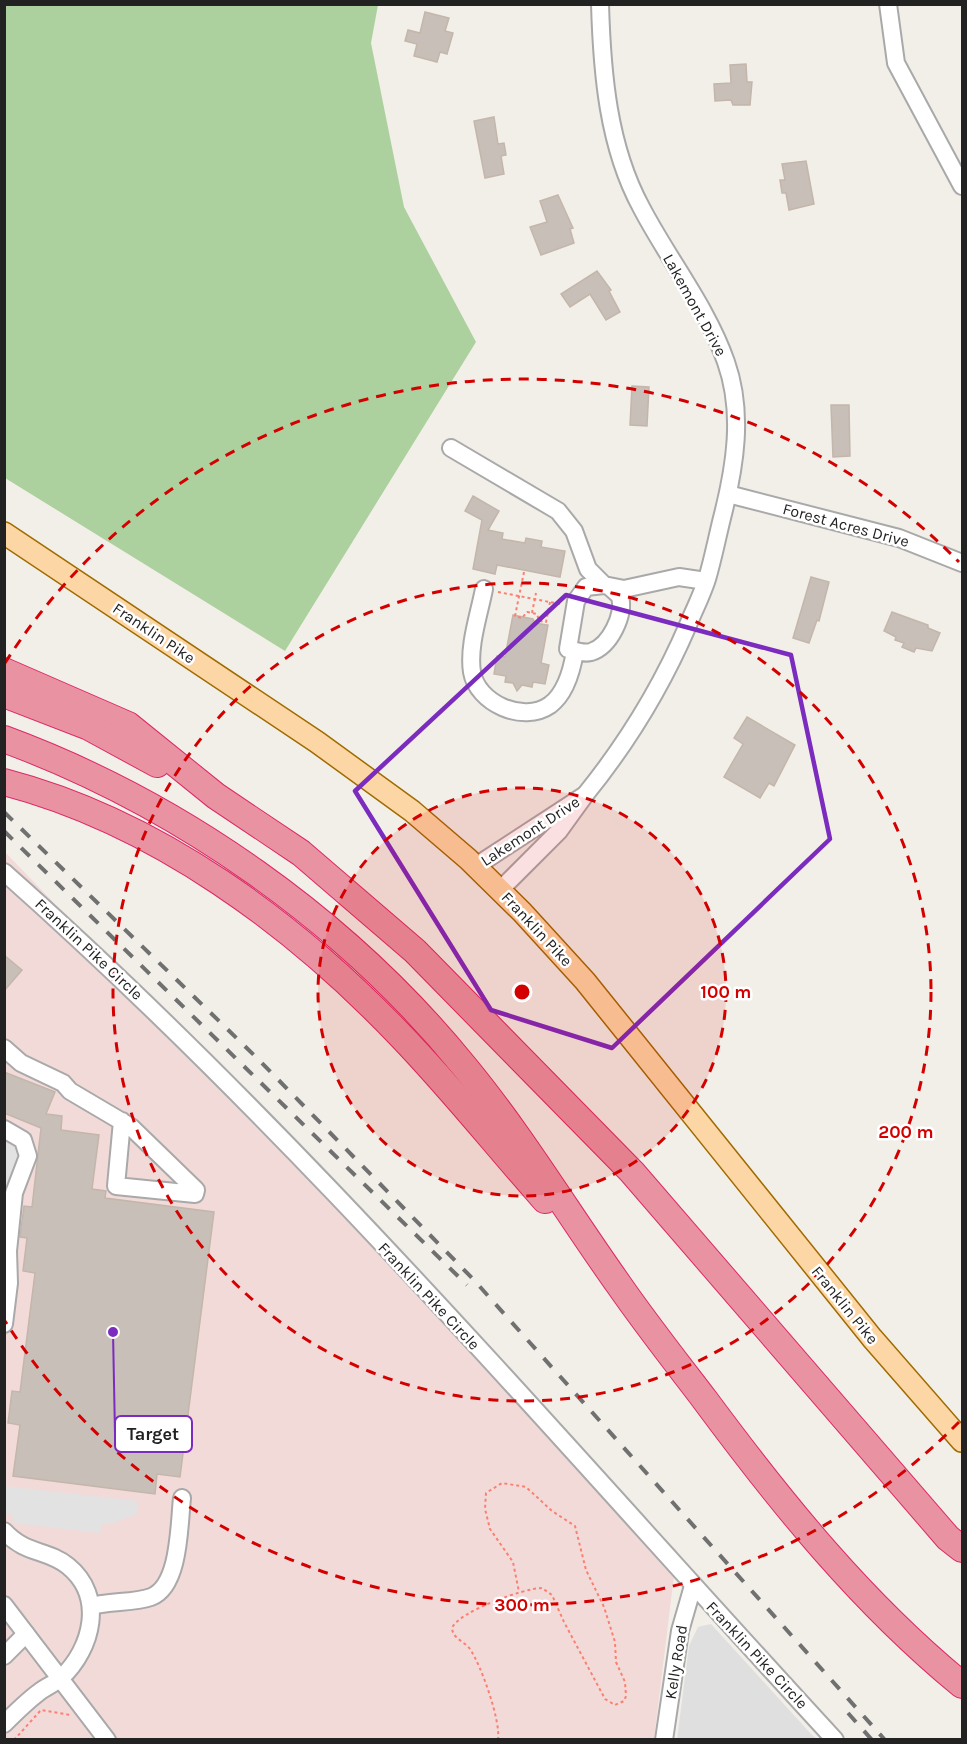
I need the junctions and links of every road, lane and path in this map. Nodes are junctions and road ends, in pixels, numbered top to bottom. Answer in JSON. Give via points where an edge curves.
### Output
{"nodes":[{"id":1,"x":600,"y":4,"type":"edge"},
{"id":2,"x":888,"y":4,"type":"edge"},
{"id":3,"x":963,"y":186,"type":"edge"},
{"id":4,"x":452,"y":448,"type":"dead end"},
{"id":5,"x":728,"y":494,"type":"junction"},
{"id":6,"x":4,"y":533,"type":"edge"},
{"id":7,"x":963,"y":563,"type":"edge"},
{"id":8,"x":524,"y":572,"type":"dead end"},
{"id":9,"x":706,"y":582,"type":"junction"},
{"id":10,"x":608,"y":587,"type":"junction"},
{"id":11,"x":636,"y":587,"type":"junction"},
{"id":12,"x":484,"y":589,"type":"joint"},
{"id":13,"x":536,"y":592,"type":"dead end"},
{"id":14,"x":535,"y":599,"type":"junction"},
{"id":15,"x":550,"y":602,"type":"junction"},
{"id":16,"x":575,"y":607,"type":"junction"},
{"id":17,"x":532,"y":613,"type":"junction"},
{"id":18,"x":620,"y":613,"type":"junction"},
{"id":19,"x":575,"y":651,"type":"junction"},
{"id":20,"x":4,"y":671,"type":"edge"},
{"id":21,"x":4,"y":693,"type":"edge"},
{"id":22,"x":4,"y":739,"type":"edge"},
{"id":23,"x":4,"y":782,"type":"edge"},
{"id":24,"x":585,"y":795,"type":"junction"},
{"id":25,"x":216,"y":796,"type":"junction"},
{"id":26,"x":476,"y":866,"type":"junction"},
{"id":27,"x":4,"y":872,"type":"edge"},
{"id":28,"x":500,"y":890,"type":"junction"},
{"id":29,"x":4,"y":1048,"type":"edge"},
{"id":30,"x":122,"y":1121,"type":"junction"},
{"id":31,"x":4,"y":1129,"type":"edge"},
{"id":32,"x":620,"y":1286,"type":"junction"},
{"id":33,"x":4,"y":1324,"type":"edge"},
{"id":34,"x":963,"y":1441,"type":"edge"},
{"id":35,"x":182,"y":1498,"type":"dead end"},
{"id":36,"x":4,"y":1532,"type":"edge"},
{"id":37,"x":963,"y":1549,"type":"edge"},
{"id":38,"x":693,"y":1586,"type":"junction"},
{"id":39,"x":519,"y":1592,"type":"junction"},
{"id":40,"x":4,"y":1605,"type":"edge"},
{"id":41,"x":91,"y":1605,"type":"junction"},
{"id":42,"x":26,"y":1634,"type":"junction"},
{"id":43,"x":4,"y":1656,"type":"edge"},
{"id":44,"x":61,"y":1678,"type":"junction"},
{"id":45,"x":963,"y":1685,"type":"edge"},
{"id":46,"x":74,"y":1716,"type":"dead end"},
{"id":47,"x":4,"y":1724,"type":"edge"},
{"id":48,"x":14,"y":1740,"type":"edge"},
{"id":49,"x":107,"y":1740,"type":"edge"},
{"id":50,"x":498,"y":1740,"type":"edge"},
{"id":51,"x":664,"y":1740,"type":"edge"},
{"id":52,"x":835,"y":1740,"type":"edge"}],
"edges":[{"from":1,"to":5,"type":"street","name":"Lakemont Drive","via":[[610,115],[630,183],[726,363],[737,427]]},
{"from":2,"to":3,"type":"street","via":[[896,63]]},
{"from":4,"to":10,"type":"street","via":[[558,511],[574,531],[588,569]]},
{"from":5,"to":7,"type":"street","name":"Forest Acres Drive","via":[[898,538]]},
{"from":5,"to":9,"type":"street","name":"Lakemont Drive"},
{"from":6,"to":26,"type":"main road","name":"Franklin Pike","via":[[360,773]]},
{"from":8,"to":17,"type":"path","via":[[515,616],[522,618],[527,612]]},
{"from":9,"to":11,"type":"street","via":[[680,577]]},
{"from":9,"to":24,"type":"street","name":"Lakemont Drive","via":[[651,702]]},
{"from":10,"to":11,"type":"street"},
{"from":10,"to":16,"type":"street","via":[[593,585],[583,589]]},
{"from":10,"to":18,"type":"street","via":[[620,596]]},
{"from":11,"to":18,"type":"street"},
{"from":12,"to":14,"type":"path"},
{"from":12,"to":19,"type":"street","via":[[472,668],[477,687],[493,702],[522,712],[550,705],[565,685]]},
{"from":13,"to":14,"type":"path"},
{"from":14,"to":15,"type":"path"},
{"from":14,"to":17,"type":"path"},
{"from":15,"to":16,"type":"path"},
{"from":15,"to":17,"type":"path","via":[[546,622]]},
{"from":16,"to":19,"type":"street","via":[[568,650]]},
{"from":18,"to":19,"type":"street","via":[[612,633],[600,647],[589,652]]},
{"from":20,"to":25,"type":"highway","via":[[128,725]]},
{"from":21,"to":25,"type":"highway","via":[[89,727]]},
{"from":22,"to":32,"type":"highway","via":[[40,752],[134,798],[204,839],[285,896],[361,959],[468,1071]]},
{"from":23,"to":32,"type":"highway","via":[[94,813],[167,850],[241,898],[317,958],[429,1066]]},
{"from":24,"to":26,"type":"street","name":"Lakemont Drive"},
{"from":24,"to":28,"type":"street","name":"Lakemont Drive","via":[[559,831]]},
{"from":25,"to":37,"type":"highway","via":[[301,853],[415,951],[632,1172],[948,1538]]},
{"from":26,"to":28,"type":"main road","name":"Franklin Pike"},
{"from":27,"to":38,"type":"street","name":"Franklin Pike Circle","via":[[126,982],[274,1129]]},
{"from":28,"to":34,"type":"main road","name":"Franklin Pike","via":[[592,990],[872,1338]]},
{"from":29,"to":30,"type":"street","via":[[21,1063],[63,1083]]},
{"from":30,"to":30,"type":"street","via":[[196,1190],[195,1194],[116,1186]]},
{"from":31,"to":33,"type":"street","via":[[23,1140],[28,1156],[14,1193]]},
{"from":32,"to":45,"type":"highway","via":[[767,1484],[811,1536],[871,1601]]},
{"from":35,"to":41,"type":"street","via":[[173,1570],[166,1585],[142,1599]]},
{"from":36,"to":41,"type":"street","via":[[26,1549],[69,1567],[83,1583]]},
{"from":38,"to":51,"type":"street","name":"Kelly Road","via":[[680,1632]]},
{"from":38,"to":52,"type":"street","name":"Franklin Pike Circle"},
{"from":39,"to":39,"type":"path","via":[[542,1588],[552,1595],[605,1699],[615,1705],[624,1701],[626,1688],[616,1662],[612,1632],[596,1584],[586,1570],[575,1526],[526,1487],[502,1483],[486,1493],[485,1509],[492,1536],[513,1562]]},
{"from":39,"to":50,"type":"path","via":[[465,1613],[452,1628],[454,1636],[469,1647],[478,1663],[499,1725]]},
{"from":40,"to":42,"type":"street"},
{"from":41,"to":44,"type":"street","via":[[86,1644]]},
{"from":42,"to":43,"type":"street"},
{"from":42,"to":44,"type":"street"},
{"from":44,"to":47,"type":"street","via":[[27,1701]]},
{"from":44,"to":49,"type":"street"},
{"from":46,"to":48,"type":"path","via":[[41,1710]]}]}
